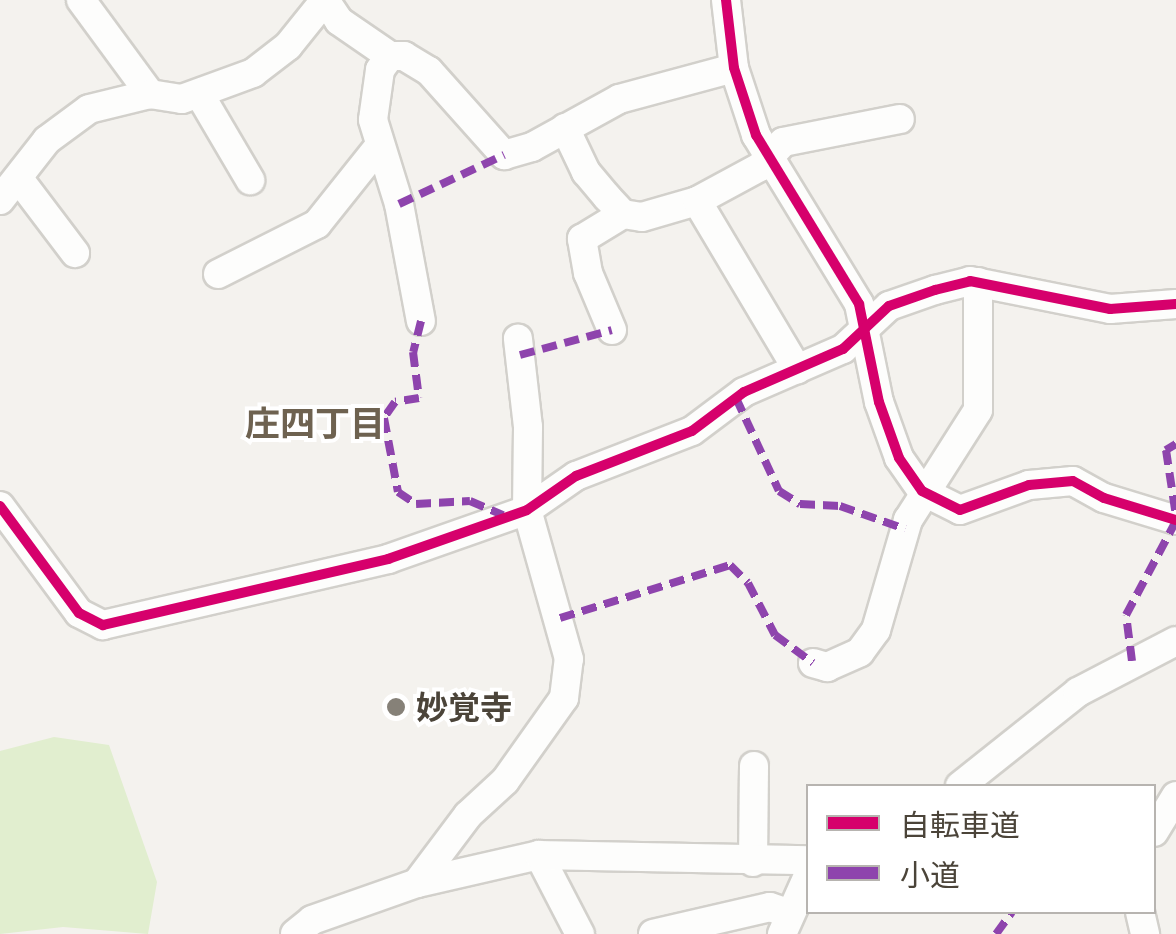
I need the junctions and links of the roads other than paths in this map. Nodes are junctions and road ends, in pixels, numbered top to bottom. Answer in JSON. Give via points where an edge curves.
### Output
{"nodes":[{"id":1,"x":81,"y":0,"type":"edge"},
{"id":2,"x":325,"y":0,"type":"edge"},
{"id":3,"x":726,"y":0,"type":"edge"},
{"id":4,"x":390,"y":56,"type":"junction"},
{"id":5,"x":734,"y":68,"type":"junction"},
{"id":6,"x":150,"y":94,"type":"junction"},
{"id":7,"x":200,"y":95,"type":"junction"},
{"id":8,"x":900,"y":120,"type":"dead end"},
{"id":9,"x":565,"y":128,"type":"junction"},
{"id":10,"x":380,"y":146,"type":"junction"},
{"id":11,"x":768,"y":157,"type":"junction"},
{"id":12,"x":19,"y":179,"type":"junction"},
{"id":13,"x":250,"y":180,"type":"dead end"},
{"id":14,"x":0,"y":200,"type":"edge"},
{"id":15,"x":696,"y":201,"type":"junction"},
{"id":16,"x":623,"y":214,"type":"junction"},
{"id":17,"x":75,"y":252,"type":"dead end"},
{"id":18,"x":218,"y":274,"type":"dead end"},
{"id":19,"x":978,"y":282,"type":"junction"},
{"id":20,"x":1176,"y":304,"type":"edge"},
{"id":21,"x":421,"y":321,"type":"dead end"},
{"id":22,"x":866,"y":324,"type":"junction"},
{"id":23,"x":612,"y":330,"type":"dead end"},
{"id":24,"x":518,"y":339,"type":"dead end"},
{"id":25,"x":797,"y":369,"type":"junction"},
{"id":26,"x":922,"y":490,"type":"junction"},
{"id":27,"x":0,"y":506,"type":"edge"},
{"id":28,"x":527,"y":510,"type":"junction"},
{"id":29,"x":1176,"y":520,"type":"edge"},
{"id":30,"x":1176,"y":641,"type":"edge"},
{"id":31,"x":813,"y":662,"type":"dead end"},
{"id":32,"x":754,"y":766,"type":"dead end"},
{"id":33,"x":963,"y":784,"type":"edge"},
{"id":34,"x":1176,"y":796,"type":"edge"},
{"id":35,"x":1156,"y":829,"type":"edge"},
{"id":36,"x":538,"y":855,"type":"junction"},
{"id":37,"x":806,"y":860,"type":"edge"},
{"id":38,"x":752,"y":862,"type":"junction"},
{"id":39,"x":806,"y":880,"type":"edge"},
{"id":40,"x":418,"y":882,"type":"junction"},
{"id":41,"x":786,"y":924,"type":"edge"},
{"id":42,"x":304,"y":930,"type":"edge"},
{"id":43,"x":580,"y":934,"type":"edge"},
{"id":44,"x":654,"y":934,"type":"edge"}],
"edges":[{"from":1,"to":6,"type":"street"},
{"from":2,"to":4,"type":"street","via":[[339,21]]},
{"from":2,"to":7,"type":"street","via":[[276,55]]},
{"from":3,"to":5,"type":"street"},
{"from":4,"to":9,"type":"street","via":[[404,56],[429,71],[504,155]]},
{"from":4,"to":10,"type":"street","via":[[374,94]]},
{"from":5,"to":9,"type":"street","via":[[619,99]]},
{"from":5,"to":11,"type":"street"},
{"from":6,"to":7,"type":"street"},
{"from":6,"to":12,"type":"street","via":[[89,109],[47,140]]},
{"from":7,"to":13,"type":"street"},
{"from":8,"to":11,"type":"street","via":[[783,142]]},
{"from":9,"to":16,"type":"street","via":[[586,172]]},
{"from":10,"to":18,"type":"street","via":[[316,224]]},
{"from":10,"to":21,"type":"street"},
{"from":11,"to":15,"type":"street"},
{"from":11,"to":22,"type":"street"},
{"from":12,"to":14,"type":"street"},
{"from":12,"to":17,"type":"street"},
{"from":15,"to":16,"type":"street","via":[[642,217]]},
{"from":15,"to":25,"type":"street"},
{"from":16,"to":23,"type":"street","via":[[582,239],[588,274]]},
{"from":19,"to":20,"type":"street","via":[[1110,308]]},
{"from":19,"to":22,"type":"street","via":[[889,306]]},
{"from":19,"to":26,"type":"street","via":[[978,410]]},
{"from":22,"to":25,"type":"street","via":[[843,349]]},
{"from":22,"to":26,"type":"street","via":[[879,402],[899,458]]},
{"from":24,"to":28,"type":"street","via":[[528,427]]},
{"from":25,"to":28,"type":"street","via":[[744,392],[692,431],[576,476]]},
{"from":26,"to":29,"type":"street","via":[[960,510],[1029,485],[1073,481]]},
{"from":26,"to":31,"type":"street","via":[[876,630],[860,652],[827,666]]},
{"from":27,"to":28,"type":"street","via":[[78,613],[103,625],[388,559]]},
{"from":28,"to":40,"type":"street","via":[[569,659],[564,698]]},
{"from":30,"to":33,"type":"street","via":[[1078,692]]},
{"from":32,"to":38,"type":"street"},
{"from":34,"to":35,"type":"street"},
{"from":36,"to":38,"type":"street"},
{"from":36,"to":40,"type":"street"},
{"from":36,"to":43,"type":"street"},
{"from":37,"to":38,"type":"street"},
{"from":39,"to":41,"type":"street"},
{"from":40,"to":42,"type":"street"},
{"from":41,"to":44,"type":"street","via":[[770,907]]}]}
